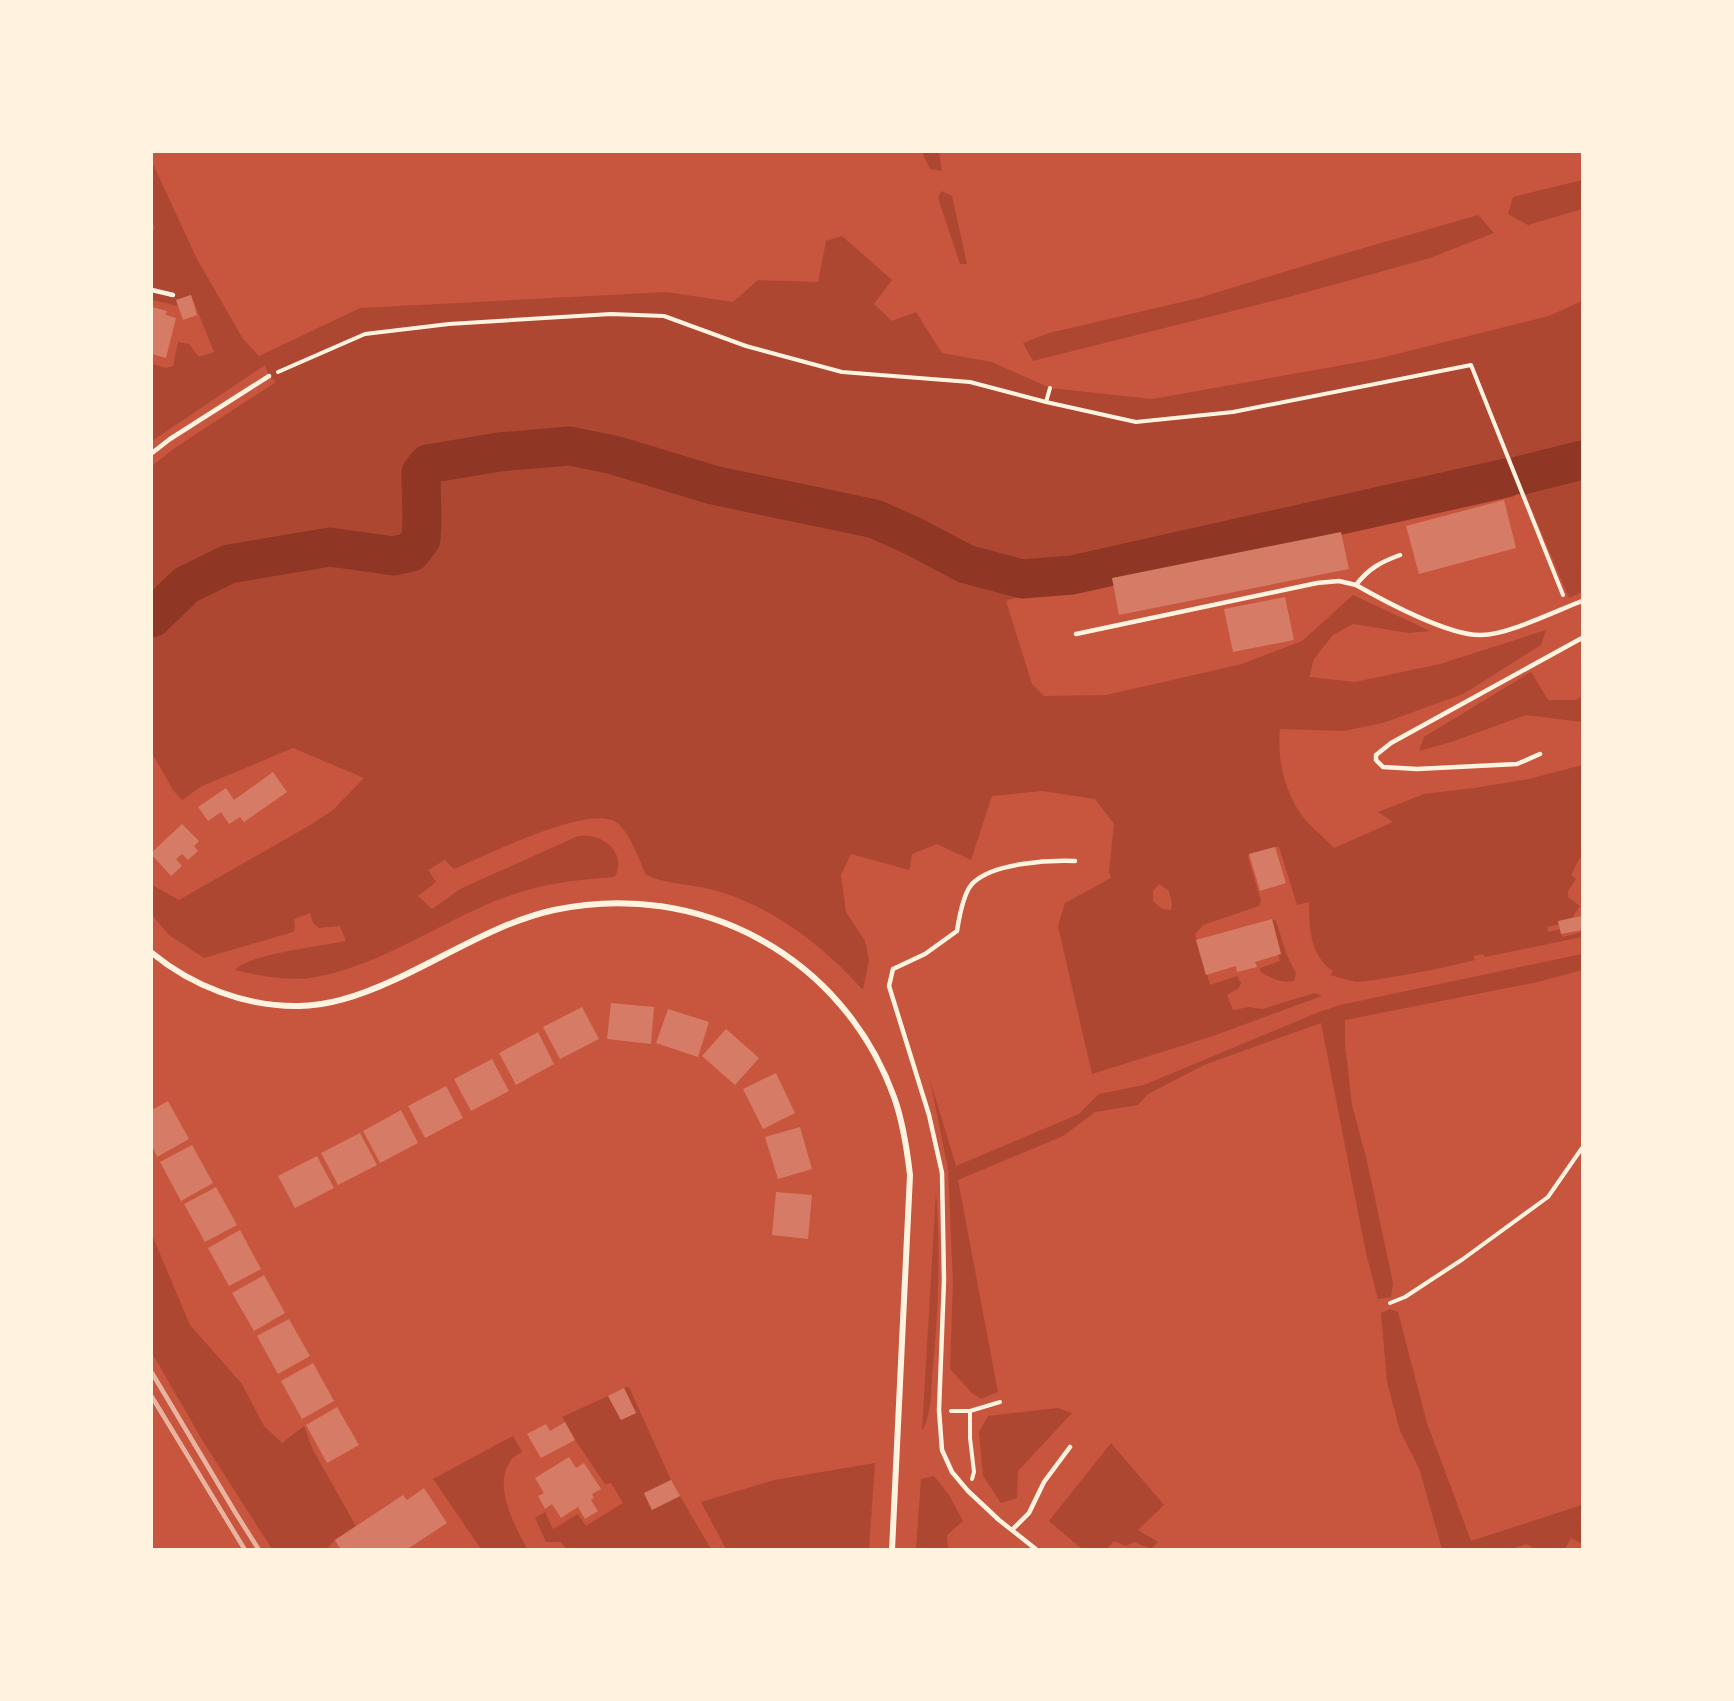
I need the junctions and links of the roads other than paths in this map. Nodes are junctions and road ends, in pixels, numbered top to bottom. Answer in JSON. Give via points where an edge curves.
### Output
{"nodes":[{"id":1,"x":152,"y":290,"type":"edge"},
{"id":2,"x":173,"y":295,"type":"dead end"},
{"id":3,"x":269,"y":376,"type":"road end"},
{"id":4,"x":152,"y":453,"type":"edge"},
{"id":5,"x":1400,"y":555,"type":"dead end"},
{"id":6,"x":1356,"y":585,"type":"junction"},
{"id":7,"x":1582,"y":601,"type":"edge"},
{"id":8,"x":1076,"y":634,"type":"dead end"},
{"id":9,"x":1582,"y":638,"type":"edge"},
{"id":10,"x":1540,"y":754,"type":"dead end"},
{"id":11,"x":1075,"y":861,"type":"dead end"},
{"id":12,"x":152,"y":953,"type":"edge"},
{"id":13,"x":1070,"y":1447,"type":"dead end"},
{"id":14,"x":1012,"y":1530,"type":"junction"},
{"id":15,"x":892,"y":1550,"type":"edge"},
{"id":16,"x":1037,"y":1550,"type":"edge"}],
"edges":[{"from":1,"to":2,"type":"lane"},
{"from":3,"to":4,"type":"lane"},
{"from":5,"to":6,"type":"lane","via":[[1379,562]]},
{"from":6,"to":7,"type":"lane","via":[[1438,624],[1461,633],[1481,635]]},
{"from":6,"to":8,"type":"lane","via":[[1339,581],[1317,583]]},
{"from":9,"to":10,"type":"lane","via":[[1391,743],[1376,755],[1376,760],[1383,767],[1417,770],[1517,764]]},
{"from":11,"to":14,"type":"lane","via":[[1047,860],[998,869],[973,882],[957,930],[925,954],[893,969],[889,986],[926,1105],[942,1173],[942,1450],[952,1472],[968,1491]]},
{"from":12,"to":15,"type":"street","via":[[198,983],[224,994],[260,1003],[300,1006],[342,999],[393,981],[516,921],[592,904],[631,902],[705,915],[749,933],[784,952],[820,981],[872,1049],[894,1097],[910,1175]]},
{"from":13,"to":14,"type":"lane","via":[[1044,1482],[1029,1513]]},
{"from":14,"to":16,"type":"lane"}]}
